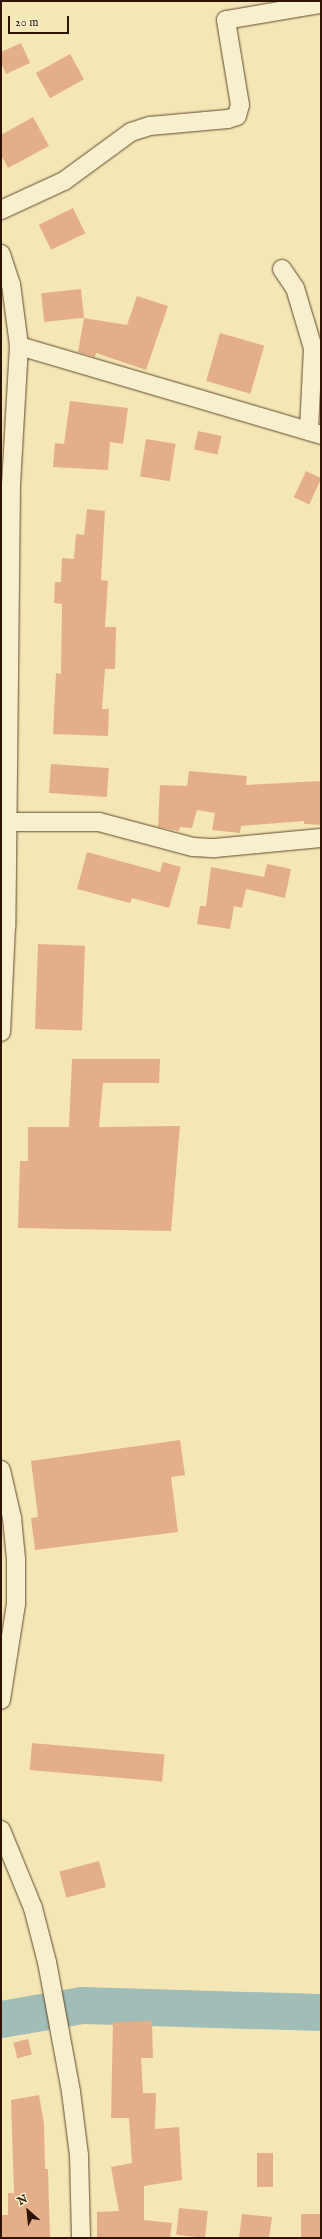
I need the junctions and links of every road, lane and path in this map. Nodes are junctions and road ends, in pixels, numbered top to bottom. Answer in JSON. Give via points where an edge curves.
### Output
{"nodes":[{"id":1,"x":321,"y":4,"type":"edge"},
{"id":2,"x":1,"y":210,"type":"edge"},
{"id":3,"x":1,"y":254,"type":"edge"},
{"id":4,"x":282,"y":269,"type":"dead end"},
{"id":5,"x":20,"y":346,"type":"junction"},
{"id":6,"x":315,"y":433,"type":"edge"},
{"id":7,"x":4,"y":822,"type":"edge"},
{"id":8,"x":321,"y":838,"type":"edge"},
{"id":9,"x":1,"y":1032,"type":"edge"},
{"id":10,"x":1,"y":1470,"type":"edge"},
{"id":11,"x":1,"y":1700,"type":"edge"},
{"id":12,"x":1,"y":1830,"type":"edge"},
{"id":13,"x":81,"y":2238,"type":"edge"}],
"edges":[{"from":1,"to":2,"type":"street","via":[[226,20],[240,99],[237,116],[150,126],[131,132],[64,181]]},
{"from":3,"to":5,"type":"street","via":[[11,284]]},
{"from":4,"to":6,"type":"street","via":[[295,288],[313,348]]},
{"from":5,"to":6,"type":"street"},
{"from":5,"to":7,"type":"street","via":[[11,484]]},
{"from":7,"to":8,"type":"street","via":[[99,822],[193,847],[215,848]]},
{"from":7,"to":9,"type":"street"},
{"from":10,"to":11,"type":"street","via":[[12,1525],[16,1604]]},
{"from":12,"to":13,"type":"street","via":[[33,1908],[47,1962],[72,2092],[79,2155]]}]}
